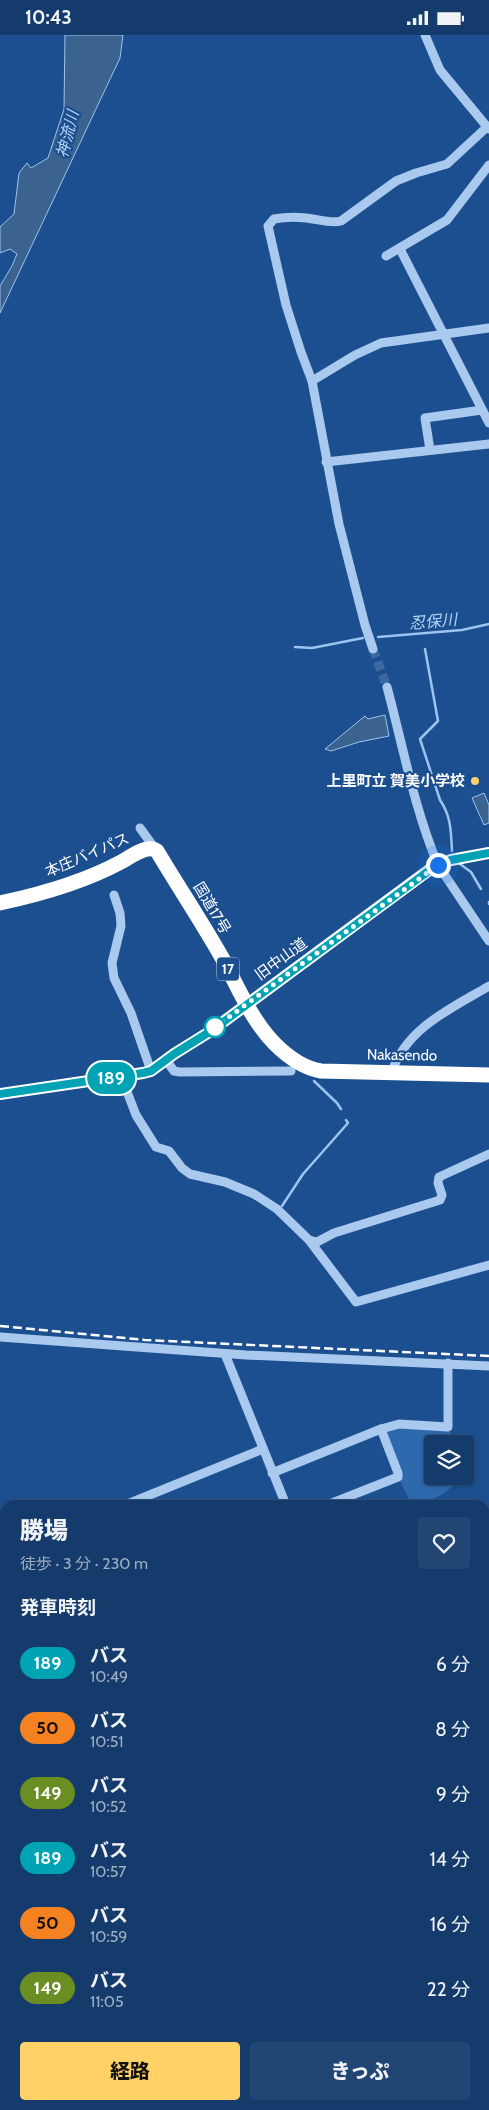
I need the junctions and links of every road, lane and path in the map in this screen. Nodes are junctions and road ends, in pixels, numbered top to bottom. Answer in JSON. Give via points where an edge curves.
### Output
{"nodes":[{"id":1,"x":425,"y":35,"type":"edge"},
{"id":2,"x":487,"y":125,"type":"edge"},
{"id":3,"x":489,"y":165,"type":"edge"},
{"id":4,"x":400,"y":249,"type":"junction"},
{"id":5,"x":386,"y":256,"type":"dead end"},
{"id":6,"x":489,"y":328,"type":"edge"},
{"id":7,"x":443,"y":334,"type":"junction"},
{"id":8,"x":312,"y":381,"type":"junction"},
{"id":9,"x":482,"y":410,"type":"junction"},
{"id":10,"x":489,"y":423,"type":"edge"},
{"id":11,"x":489,"y":443,"type":"edge"},
{"id":12,"x":430,"y":450,"type":"junction"},
{"id":13,"x":326,"y":462,"type":"junction"},
{"id":14,"x":374,"y":649,"type":"tunnel mouth"},
{"id":15,"x":387,"y":687,"type":"tunnel mouth"},
{"id":16,"x":140,"y":828,"type":"dead end"},
{"id":17,"x":157,"y":851,"type":"junction"},
{"id":18,"x":489,"y":853,"type":"edge"},
{"id":19,"x":438,"y":865,"type":"junction"},
{"id":20,"x":114,"y":895,"type":"dead end"},
{"id":21,"x":0,"y":903,"type":"edge"},
{"id":22,"x":489,"y":941,"type":"edge"},
{"id":23,"x":489,"y":986,"type":"edge"},
{"id":24,"x":247,"y":1003,"type":"junction"},
{"id":25,"x":166,"y":1060,"type":"junction"},
{"id":26,"x":315,"y":1070,"type":"joint"},
{"id":27,"x":151,"y":1071,"type":"junction"},
{"id":28,"x":291,"y":1071,"type":"dead end"},
{"id":29,"x":392,"y":1072,"type":"junction"},
{"id":30,"x":489,"y":1075,"type":"edge"},
{"id":31,"x":121,"y":1077,"type":"junction"},
{"id":32,"x":0,"y":1094,"type":"edge"},
{"id":33,"x":489,"y":1154,"type":"edge"},
{"id":34,"x":309,"y":1240,"type":"junction"},
{"id":35,"x":489,"y":1265,"type":"edge"},
{"id":36,"x":0,"y":1337,"type":"edge"},
{"id":37,"x":225,"y":1354,"type":"junction"},
{"id":38,"x":448,"y":1363,"type":"junction"},
{"id":39,"x":489,"y":1366,"type":"edge"},
{"id":40,"x":382,"y":1429,"type":"junction"},
{"id":41,"x":263,"y":1449,"type":"junction"},
{"id":42,"x":272,"y":1473,"type":"junction"},
{"id":43,"x":137,"y":1500,"type":"edge"},
{"id":44,"x":284,"y":1500,"type":"edge"},
{"id":45,"x":340,"y":1500,"type":"edge"}],
"edges":[{"from":1,"to":2,"type":"street","via":[[440,70]]},
{"from":2,"to":8,"type":"street","via":[[447,164],[396,181],[341,221],[333,223],[286,217],[270,222],[268,228],[286,305]]},
{"from":3,"to":4,"type":"street","via":[[447,220]]},
{"from":4,"to":5,"type":"street"},
{"from":4,"to":7,"type":"street"},
{"from":6,"to":7,"type":"street"},
{"from":7,"to":8,"type":"street","via":[[381,343]]},
{"from":7,"to":9,"type":"street"},
{"from":8,"to":13,"type":"street"},
{"from":9,"to":10,"type":"street"},
{"from":9,"to":12,"type":"street","via":[[425,418]]},
{"from":11,"to":12,"type":"street"},
{"from":12,"to":13,"type":"street"},
{"from":13,"to":14,"type":"street","via":[[365,625]]},
{"from":15,"to":19,"type":"street","via":[[412,788]]},
{"from":16,"to":17,"type":"street"},
{"from":17,"to":21,"type":"highway","name":"本庄バイパス","via":[[148,848],[62,887]]},
{"from":17,"to":24,"type":"highway","name":"国道17号","number":"17"},
{"from":18,"to":19,"type":"main road","name":"旧中山道"},
{"from":19,"to":22,"type":"street"},
{"from":19,"to":24,"type":"main road","name":"旧中山道"},
{"from":20,"to":27,"type":"street","via":[[120,926],[112,963],[114,978]]},
{"from":23,"to":29,"type":"street","via":[[419,1031],[399,1055]]},
{"from":24,"to":25,"type":"main road","name":"旧中山道"},
{"from":24,"to":26,"type":"highway","name":"国道17号","number":"17","via":[[274,1044],[296,1061]]},
{"from":25,"to":27,"type":"main road","name":"旧中山道"},
{"from":25,"to":28,"type":"street","via":[[174,1071],[180,1072]]},
{"from":26,"to":29,"type":"highway","name":"Nakasendo","number":"17"},
{"from":27,"to":31,"type":"main road","name":"旧中山道"},
{"from":29,"to":30,"type":"highway","name":"Nakasendo","number":"17"},
{"from":31,"to":32,"type":"main road","name":"旧中山道"},
{"from":31,"to":34,"type":"street","via":[[136,1115],[153,1145],[169,1151],[190,1174],[225,1182],[254,1194],[277,1209]]},
{"from":33,"to":34,"type":"street","via":[[439,1177],[442,1196],[438,1201],[334,1233],[317,1242]]},
{"from":34,"to":35,"type":"street","via":[[356,1302]]},
{"from":36,"to":37,"type":"street"},
{"from":37,"to":38,"type":"street"},
{"from":37,"to":41,"type":"street"},
{"from":38,"to":39,"type":"street"},
{"from":38,"to":40,"type":"street","via":[[448,1427],[399,1424]]},
{"from":40,"to":42,"type":"street"},
{"from":40,"to":45,"type":"street","via":[[398,1477]]},
{"from":41,"to":42,"type":"street"},
{"from":41,"to":43,"type":"street"},
{"from":42,"to":44,"type":"street"}]}
